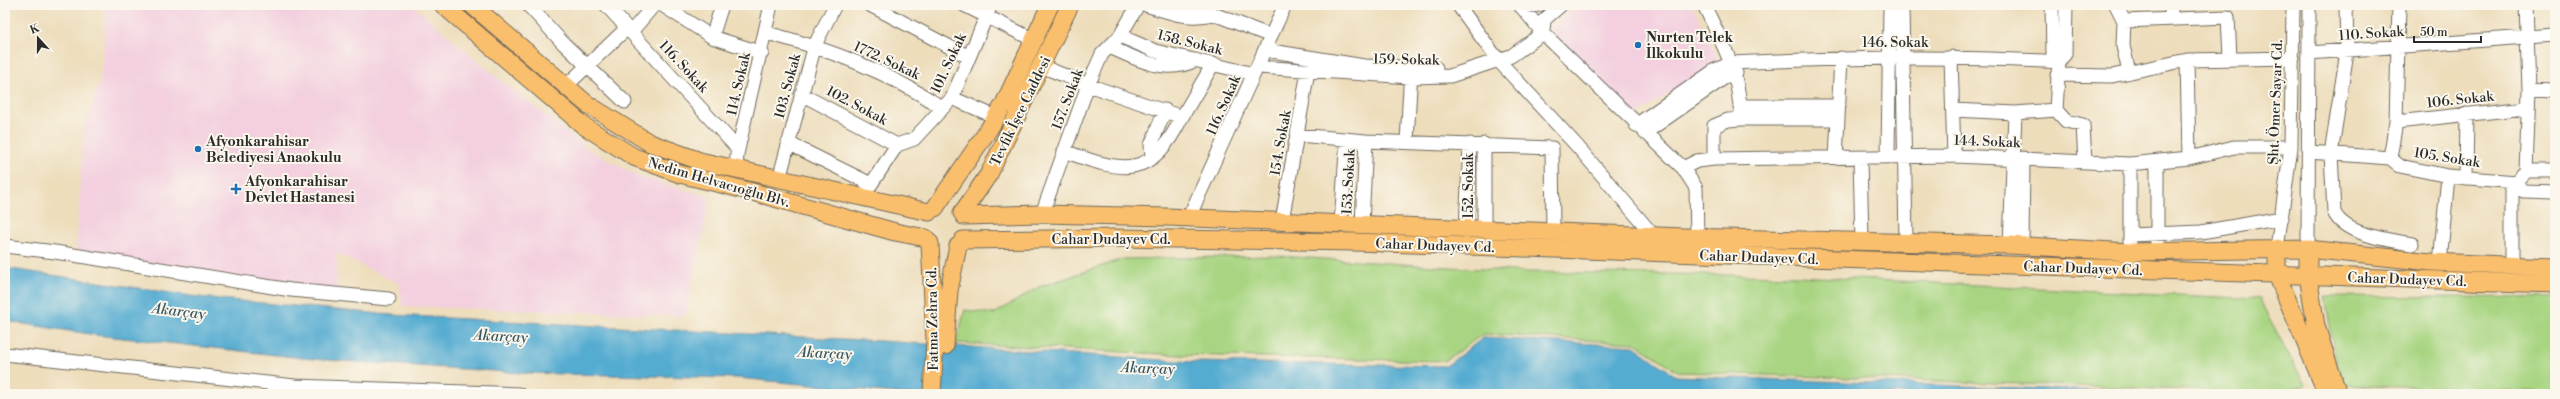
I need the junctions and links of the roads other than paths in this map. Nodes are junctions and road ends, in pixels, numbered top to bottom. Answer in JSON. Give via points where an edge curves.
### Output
{"nodes":[{"id":1,"x":443,"y":5,"type":"edge"},
{"id":2,"x":528,"y":5,"type":"edge"},
{"id":3,"x":606,"y":5,"type":"edge"},
{"id":4,"x":654,"y":5,"type":"edge"},
{"id":5,"x":662,"y":5,"type":"edge"},
{"id":6,"x":722,"y":5,"type":"edge"},
{"id":7,"x":772,"y":5,"type":"edge"},
{"id":8,"x":835,"y":5,"type":"edge"},
{"id":9,"x":870,"y":5,"type":"edge"},
{"id":10,"x":964,"y":5,"type":"edge"},
{"id":11,"x":1050,"y":5,"type":"edge"},
{"id":12,"x":1070,"y":5,"type":"edge"},
{"id":13,"x":1138,"y":5,"type":"edge"},
{"id":14,"x":1146,"y":5,"type":"edge"},
{"id":15,"x":1190,"y":5,"type":"edge"},
{"id":16,"x":1285,"y":5,"type":"edge"},
{"id":17,"x":1458,"y":5,"type":"edge"},
{"id":18,"x":1539,"y":5,"type":"edge"},
{"id":19,"x":1561,"y":5,"type":"edge"},
{"id":20,"x":1704,"y":5,"type":"edge"},
{"id":21,"x":1890,"y":5,"type":"edge"},
{"id":22,"x":1902,"y":5,"type":"edge"},
{"id":23,"x":2052,"y":5,"type":"edge"},
{"id":24,"x":2066,"y":5,"type":"edge"},
{"id":25,"x":2116,"y":5,"type":"edge"},
{"id":26,"x":2171,"y":5,"type":"edge"},
{"id":27,"x":2293,"y":5,"type":"edge"},
{"id":28,"x":2309,"y":5,"type":"edge"},
{"id":29,"x":2346,"y":5,"type":"edge"},
{"id":30,"x":2398,"y":5,"type":"edge"},
{"id":31,"x":2526,"y":5,"type":"edge"},
{"id":32,"x":1521,"y":6,"type":"edge"},
{"id":33,"x":480,"y":8,"type":"edge"},
{"id":34,"x":989,"y":11,"type":"edge"},
{"id":35,"x":2228,"y":11,"type":"edge"},
{"id":36,"x":1214,"y":14,"type":"junction"},
{"id":37,"x":2171,"y":19,"type":"junction"},
{"id":38,"x":2124,"y":21,"type":"junction"},
{"id":39,"x":629,"y":30,"type":"junction"},
{"id":40,"x":767,"y":33,"type":"junction"},
{"id":41,"x":1543,"y":33,"type":"junction"},
{"id":42,"x":2555,"y":35,"type":"edge"},
{"id":43,"x":1120,"y":36,"type":"junction"},
{"id":44,"x":1271,"y":36,"type":"junction"},
{"id":45,"x":712,"y":37,"type":"junction"},
{"id":46,"x":2528,"y":37,"type":"junction"},
{"id":47,"x":1034,"y":40,"type":"junction"},
{"id":48,"x":815,"y":45,"type":"junction"},
{"id":49,"x":1110,"y":47,"type":"junction"},
{"id":50,"x":523,"y":48,"type":"junction"},
{"id":51,"x":2399,"y":48,"type":"junction"},
{"id":52,"x":1265,"y":50,"type":"junction"},
{"id":53,"x":2347,"y":52,"type":"junction"},
{"id":54,"x":762,"y":53,"type":"junction"},
{"id":55,"x":2310,"y":53,"type":"junction"},
{"id":56,"x":500,"y":55,"type":"junction"},
{"id":57,"x":969,"y":57,"type":"junction"},
{"id":58,"x":1951,"y":57,"type":"junction"},
{"id":59,"x":1841,"y":58,"type":"junction"},
{"id":60,"x":1896,"y":58,"type":"junction"},
{"id":61,"x":2230,"y":58,"type":"junction"},
{"id":62,"x":2293,"y":58,"type":"junction"},
{"id":63,"x":1196,"y":60,"type":"junction"},
{"id":64,"x":1498,"y":60,"type":"junction"},
{"id":65,"x":2187,"y":60,"type":"junction"},
{"id":66,"x":2059,"y":61,"type":"junction"},
{"id":67,"x":1213,"y":64,"type":"junction"},
{"id":68,"x":586,"y":65,"type":"junction"},
{"id":69,"x":1041,"y":66,"type":"junction"},
{"id":70,"x":1734,"y":68,"type":"junction"},
{"id":71,"x":1256,"y":70,"type":"junction"},
{"id":72,"x":1308,"y":71,"type":"junction"},
{"id":73,"x":1411,"y":72,"type":"junction"},
{"id":74,"x":2129,"y":72,"type":"junction"},
{"id":75,"x":2057,"y":75,"type":"junction"},
{"id":76,"x":1088,"y":84,"type":"junction"},
{"id":77,"x":566,"y":86,"type":"junction"},
{"id":78,"x":2529,"y":90,"type":"junction"},
{"id":79,"x":2555,"y":91,"type":"edge"},
{"id":80,"x":801,"y":94,"type":"junction"},
{"id":81,"x":952,"y":98,"type":"junction"},
{"id":82,"x":625,"y":102,"type":"dead end"},
{"id":83,"x":1839,"y":106,"type":"junction"},
{"id":84,"x":942,"y":108,"type":"junction"},
{"id":85,"x":2527,"y":108,"type":"junction"},
{"id":86,"x":1164,"y":110,"type":"junction"},
{"id":87,"x":1952,"y":110,"type":"junction"},
{"id":88,"x":2056,"y":110,"type":"junction"},
{"id":89,"x":1741,"y":112,"type":"junction"},
{"id":90,"x":2015,"y":113,"type":"junction"},
{"id":91,"x":2467,"y":114,"type":"junction"},
{"id":92,"x":996,"y":117,"type":"junction"},
{"id":93,"x":1182,"y":117,"type":"junction"},
{"id":94,"x":1838,"y":119,"type":"junction"},
{"id":95,"x":2396,"y":122,"type":"junction"},
{"id":96,"x":1640,"y":129,"type":"junction"},
{"id":97,"x":1298,"y":134,"type":"junction"},
{"id":98,"x":1569,"y":136,"type":"junction"},
{"id":99,"x":1347,"y":139,"type":"junction"},
{"id":100,"x":1366,"y":141,"type":"junction"},
{"id":101,"x":1408,"y":142,"type":"junction"},
{"id":102,"x":788,"y":143,"type":"junction"},
{"id":103,"x":1470,"y":144,"type":"junction"},
{"id":104,"x":1484,"y":144,"type":"junction"},
{"id":105,"x":897,"y":145,"type":"junction"},
{"id":106,"x":2292,"y":147,"type":"junction"},
{"id":107,"x":1552,"y":148,"type":"junction"},
{"id":108,"x":738,"y":149,"type":"junction"},
{"id":109,"x":1064,"y":151,"type":"junction"},
{"id":110,"x":2310,"y":152,"type":"junction"},
{"id":111,"x":2330,"y":154,"type":"junction"},
{"id":112,"x":1905,"y":156,"type":"junction"},
{"id":113,"x":1954,"y":156,"type":"junction"},
{"id":114,"x":1152,"y":157,"type":"junction"},
{"id":115,"x":1888,"y":157,"type":"junction"},
{"id":116,"x":1836,"y":158,"type":"junction"},
{"id":117,"x":1860,"y":158,"type":"junction"},
{"id":118,"x":2017,"y":158,"type":"junction"},
{"id":119,"x":2189,"y":158,"type":"junction"},
{"id":120,"x":2390,"y":158,"type":"junction"},
{"id":121,"x":1714,"y":159,"type":"junction"},
{"id":122,"x":2085,"y":162,"type":"junction"},
{"id":123,"x":2157,"y":163,"type":"junction"},
{"id":124,"x":2130,"y":164,"type":"junction"},
{"id":125,"x":1682,"y":168,"type":"junction"},
{"id":126,"x":736,"y":170,"type":"junction"},
{"id":127,"x":2526,"y":171,"type":"junction"},
{"id":128,"x":2555,"y":172,"type":"edge"},
{"id":129,"x":2448,"y":176,"type":"junction"},
{"id":130,"x":2466,"y":178,"type":"junction"},
{"id":131,"x":780,"y":179,"type":"junction"},
{"id":132,"x":2513,"y":182,"type":"junction"},
{"id":133,"x":867,"y":191,"type":"junction"},
{"id":134,"x":2555,"y":192,"type":"edge"},
{"id":135,"x":932,"y":210,"type":"junction"},
{"id":136,"x":1042,"y":214,"type":"junction"},
{"id":137,"x":963,"y":215,"type":"junction"},
{"id":138,"x":1189,"y":217,"type":"junction"},
{"id":139,"x":2282,"y":218,"type":"junction"},
{"id":140,"x":1282,"y":221,"type":"junction"},
{"id":141,"x":1341,"y":223,"type":"junction"},
{"id":142,"x":1362,"y":224,"type":"junction"},
{"id":143,"x":1466,"y":228,"type":"junction"},
{"id":144,"x":1484,"y":229,"type":"junction"},
{"id":145,"x":1553,"y":232,"type":"junction"},
{"id":146,"x":2157,"y":234,"type":"junction"},
{"id":147,"x":2130,"y":235,"type":"junction"},
{"id":148,"x":1652,"y":236,"type":"junction"},
{"id":149,"x":1697,"y":237,"type":"junction"},
{"id":150,"x":928,"y":240,"type":"junction"},
{"id":151,"x":1862,"y":241,"type":"junction"},
{"id":152,"x":1906,"y":242,"type":"junction"},
{"id":153,"x":960,"y":243,"type":"junction"},
{"id":154,"x":2412,"y":244,"type":"dead end"},
{"id":155,"x":5,"y":246,"type":"edge"},
{"id":156,"x":2016,"y":246,"type":"junction"},
{"id":157,"x":2277,"y":248,"type":"junction"},
{"id":158,"x":2308,"y":249,"type":"junction"},
{"id":159,"x":2130,"y":252,"type":"junction"},
{"id":160,"x":2157,"y":252,"type":"junction"},
{"id":161,"x":2440,"y":263,"type":"junction"},
{"id":162,"x":2512,"y":266,"type":"junction"},
{"id":163,"x":2555,"y":267,"type":"edge"},
{"id":164,"x":2276,"y":275,"type":"junction"},
{"id":165,"x":2308,"y":276,"type":"junction"},
{"id":166,"x":2555,"y":284,"type":"edge"},
{"id":167,"x":389,"y":299,"type":"dead end"},
{"id":168,"x":940,"y":341,"type":"junction"},
{"id":169,"x":5,"y":354,"type":"edge"},
{"id":170,"x":295,"y":386,"type":"junction"},
{"id":171,"x":2331,"y":389,"type":"edge"},
{"id":172,"x":381,"y":392,"type":"edge"},
{"id":173,"x":279,"y":394,"type":"edge"},
{"id":174,"x":519,"y":394,"type":"edge"},
{"id":175,"x":932,"y":394,"type":"edge"},
{"id":176,"x":944,"y":394,"type":"edge"}],
"edges":[{"from":1,"to":56,"type":"main road","name":"Nedim Helvacıoğlu Blv."},
{"from":2,"to":68,"type":"street"},
{"from":3,"to":39,"type":"street","name":"116. Sokak"},
{"from":4,"to":39,"type":"street"},
{"from":5,"to":45,"type":"street"},
{"from":6,"to":45,"type":"street"},
{"from":7,"to":40,"type":"street","name":"114. Sokak"},
{"from":8,"to":48,"type":"street","name":"103. Sokak"},
{"from":9,"to":57,"type":"street"},
{"from":10,"to":34,"type":"street"},
{"from":11,"to":47,"type":"main road","name":"Tevfik İşce Caddesi"},
{"from":12,"to":69,"type":"main road","name":"Tevfik İşce Caddesi"},
{"from":13,"to":43,"type":"street","name":"157. Sokak"},
{"from":14,"to":36,"type":"street","via":[[1196,18]]},
{"from":15,"to":36,"type":"street"},
{"from":16,"to":44,"type":"street","name":"116. Sokak"},
{"from":17,"to":64,"type":"street"},
{"from":18,"to":32,"type":"street"},
{"from":19,"to":41,"type":"street","via":[[1544,20]]},
{"from":20,"to":70,"type":"street"},
{"from":21,"to":60,"type":"street"},
{"from":22,"to":60,"type":"street"},
{"from":23,"to":66,"type":"street","via":[[2053,54]]},
{"from":24,"to":66,"type":"street","via":[[2065,54]]},
{"from":25,"to":38,"type":"street"},
{"from":26,"to":37,"type":"street"},
{"from":27,"to":62,"type":"street","name":"Şht. Ömer Sayar Cd."},
{"from":28,"to":55,"type":"street"},
{"from":29,"to":53,"type":"street"},
{"from":30,"to":51,"type":"street"},
{"from":31,"to":46,"type":"street"},
{"from":32,"to":41,"type":"street"},
{"from":33,"to":50,"type":"main road","name":"Nedim Helvacıoğlu Blv."},
{"from":34,"to":47,"type":"street"},
{"from":34,"to":57,"type":"street","name":"101. Sokak"},
{"from":35,"to":37,"type":"street"},
{"from":35,"to":61,"type":"street"},
{"from":36,"to":44,"type":"street"},
{"from":37,"to":38,"type":"street"},
{"from":38,"to":74,"type":"street","via":[[2123,46]]},
{"from":39,"to":68,"type":"street"},
{"from":39,"to":108,"type":"street","name":"116. Sokak"},
{"from":40,"to":48,"type":"street","name":"1772. Sokak"},
{"from":40,"to":54,"type":"street","name":"114. Sokak"},
{"from":41,"to":64,"type":"street","name":"159. Sokak","via":[[1511,56]]},
{"from":41,"to":96,"type":"street"},
{"from":42,"to":46,"type":"street","name":"110. Sokak"},
{"from":43,"to":49,"type":"street","name":"157. Sokak"},
{"from":43,"to":63,"type":"street","name":"158. Sokak","via":[[1155,51]]},
{"from":44,"to":52,"type":"street","name":"116. Sokak"},
{"from":45,"to":54,"type":"street"},
{"from":46,"to":51,"type":"street","name":"110. Sokak"},
{"from":46,"to":78,"type":"street"},
{"from":47,"to":92,"type":"main road","name":"Tevfik İşce Caddesi"},
{"from":48,"to":80,"type":"street","name":"103. Sokak"},
{"from":48,"to":84,"type":"street","name":"1772. Sokak","via":[[884,73]]},
{"from":49,"to":63,"type":"street","via":[[1141,61],[1160,66],[1185,66]]},
{"from":49,"to":76,"type":"street","name":"157. Sokak","via":[[1102,54]]},
{"from":50,"to":56,"type":"main road"},
{"from":50,"to":77,"type":"main road","name":"Nedim Helvacıoğlu Blv."},
{"from":51,"to":53,"type":"street","name":"110. Sokak"},
{"from":51,"to":95,"type":"street"},
{"from":52,"to":71,"type":"street","name":"116. Sokak"},
{"from":52,"to":73,"type":"street"},
{"from":53,"to":55,"type":"street","name":"110. Sokak"},
{"from":53,"to":111,"type":"street"},
{"from":54,"to":108,"type":"street","name":"114. Sokak"},
{"from":55,"to":110,"type":"street"},
{"from":56,"to":150,"type":"main road","name":"Nedim Helvacıoğlu Blv.","via":[[584,126],[634,157],[680,174]]},
{"from":57,"to":81,"type":"street","name":"101. Sokak"},
{"from":58,"to":60,"type":"street","name":"146. Sokak"},
{"from":58,"to":66,"type":"street","name":"146. Sokak"},
{"from":58,"to":87,"type":"street"},
{"from":59,"to":60,"type":"street","name":"146. Sokak"},
{"from":59,"to":70,"type":"street","name":"146. Sokak"},
{"from":59,"to":83,"type":"street"},
{"from":60,"to":112,"type":"street"},
{"from":60,"to":115,"type":"street"},
{"from":61,"to":62,"type":"street"},
{"from":61,"to":65,"type":"street"},
{"from":62,"to":106,"type":"street","name":"Şht. Ömer Sayar Cd."},
{"from":63,"to":67,"type":"street","name":"158. Sokak"},
{"from":64,"to":73,"type":"street","name":"159. Sokak","via":[[1450,76]]},
{"from":64,"to":98,"type":"street"},
{"from":65,"to":74,"type":"street"},
{"from":65,"to":119,"type":"street"},
{"from":66,"to":75,"type":"street"},
{"from":67,"to":71,"type":"street","name":"158. Sokak"},
{"from":67,"to":93,"type":"street"},
{"from":68,"to":77,"type":"street"},
{"from":68,"to":82,"type":"street"},
{"from":69,"to":76,"type":"street"},
{"from":69,"to":137,"type":"main road","name":"Tevfik İşce Caddesi","via":[[989,174]]},
{"from":70,"to":89,"type":"street"},
{"from":70,"to":96,"type":"street","via":[[1715,70]]},
{"from":71,"to":72,"type":"street","name":"159. Sokak"},
{"from":71,"to":138,"type":"street","name":"116. Sokak"},
{"from":72,"to":73,"type":"street","name":"159. Sokak"},
{"from":72,"to":97,"type":"street","name":"154. Sokak"},
{"from":73,"to":101,"type":"street"},
{"from":74,"to":75,"type":"street","via":[[2112,76]]},
{"from":75,"to":88,"type":"street"},
{"from":76,"to":86,"type":"street"},
{"from":76,"to":109,"type":"street","name":"157. Sokak"},
{"from":77,"to":126,"type":"main road","name":"Nedim Helvacıoğlu Blv.","via":[[605,117],[650,143],[678,154]]},
{"from":78,"to":79,"type":"street"},
{"from":78,"to":85,"type":"street"},
{"from":80,"to":102,"type":"street","name":"103. Sokak"},
{"from":80,"to":105,"type":"street","name":"102. Sokak"},
{"from":81,"to":84,"type":"street","name":"101. Sokak"},
{"from":81,"to":92,"type":"street"},
{"from":83,"to":89,"type":"street"},
{"from":83,"to":94,"type":"street"},
{"from":84,"to":105,"type":"street","name":"101. Sokak","via":[[914,139]]},
{"from":85,"to":91,"type":"street","name":"106. Sokak"},
{"from":85,"to":127,"type":"street"},
{"from":86,"to":93,"type":"street"},
{"from":86,"to":114,"type":"street","via":[[1151,145]]},
{"from":87,"to":90,"type":"street"},
{"from":87,"to":113,"type":"street"},
{"from":88,"to":90,"type":"street"},
{"from":88,"to":122,"type":"street","via":[[2066,120],[2083,125]]},
{"from":89,"to":94,"type":"street"},
{"from":89,"to":121,"type":"street","via":[[1714,126]]},
{"from":90,"to":118,"type":"street"},
{"from":91,"to":95,"type":"street","name":"106. Sokak"},
{"from":91,"to":130,"type":"street"},
{"from":92,"to":135,"type":"main road","name":"Tevfik İşce Caddesi"},
{"from":93,"to":114,"type":"street","via":[[1163,150]]},
{"from":94,"to":116,"type":"street"},
{"from":95,"to":120,"type":"street"},
{"from":96,"to":125,"type":"street"},
{"from":97,"to":99,"type":"street"},
{"from":97,"to":140,"type":"street","name":"154. Sokak"},
{"from":98,"to":107,"type":"street"},
{"from":98,"to":148,"type":"street"},
{"from":99,"to":100,"type":"street"},
{"from":99,"to":141,"type":"street"},
{"from":100,"to":101,"type":"street"},
{"from":100,"to":142,"type":"street","name":"153. Sokak"},
{"from":101,"to":103,"type":"street"},
{"from":102,"to":131,"type":"street","name":"103. Sokak"},
{"from":102,"to":133,"type":"street"},
{"from":103,"to":104,"type":"street"},
{"from":103,"to":143,"type":"street"},
{"from":104,"to":107,"type":"street"},
{"from":104,"to":144,"type":"street","name":"152. Sokak"},
{"from":105,"to":133,"type":"street"},
{"from":106,"to":119,"type":"street","name":"144. Sokak","via":[[2234,147]]},
{"from":106,"to":139,"type":"street","name":"Şht. Ömer Sayar Cd."},
{"from":107,"to":145,"type":"street"},
{"from":108,"to":126,"type":"street","name":"114. Sokak"},
{"from":109,"to":114,"type":"street","via":[[1095,162],[1133,168]]},
{"from":109,"to":136,"type":"street","name":"157. Sokak"},
{"from":110,"to":111,"type":"street","name":"105. Sokak"},
{"from":110,"to":158,"type":"street"},
{"from":111,"to":120,"type":"street","name":"105. Sokak"},
{"from":111,"to":154,"type":"street","via":[[2333,207],[2341,223],[2348,228],[2385,240]]},
{"from":112,"to":113,"type":"street","name":"144. Sokak"},
{"from":112,"to":115,"type":"street","name":"144. Sokak"},
{"from":112,"to":152,"type":"street"},
{"from":113,"to":118,"type":"street","name":"144. Sokak"},
{"from":115,"to":117,"type":"street","name":"144. Sokak"},
{"from":116,"to":117,"type":"street","name":"144. Sokak"},
{"from":116,"to":121,"type":"street","name":"144. Sokak"},
{"from":117,"to":151,"type":"street"},
{"from":118,"to":122,"type":"street","name":"144. Sokak"},
{"from":118,"to":156,"type":"street"},
{"from":119,"to":123,"type":"street","name":"144. Sokak"},
{"from":120,"to":129,"type":"street","name":"105. Sokak","via":[[2400,166]]},
{"from":121,"to":125,"type":"street","name":"144. Sokak","via":[[1698,160]]},
{"from":122,"to":124,"type":"street","name":"144. Sokak"},
{"from":123,"to":124,"type":"street","name":"144. Sokak"},
{"from":123,"to":146,"type":"street"},
{"from":124,"to":147,"type":"street"},
{"from":125,"to":149,"type":"street","via":[[1696,188]]},
{"from":126,"to":131,"type":"main road","name":"Nedim Helvacıoğlu Blv."},
{"from":127,"to":128,"type":"street"},
{"from":127,"to":132,"type":"street"},
{"from":129,"to":130,"type":"street","name":"105. Sokak"},
{"from":129,"to":161,"type":"street"},
{"from":130,"to":132,"type":"street","name":"105. Sokak"},
{"from":131,"to":133,"type":"main road","name":"Nedim Helvacıoğlu Blv."},
{"from":132,"to":134,"type":"street","via":[[2523,191]]},
{"from":132,"to":162,"type":"street"},
{"from":133,"to":135,"type":"main road","name":"Nedim Helvacıoğlu Blv."},
{"from":135,"to":137,"type":"main road","via":[[949,206]]},
{"from":135,"to":150,"type":"main road","via":[[924,224]]},
{"from":136,"to":137,"type":"main road","name":"Cahar Dudayev Cd."},
{"from":136,"to":138,"type":"main road","name":"Cahar Dudayev Cd."},
{"from":137,"to":153,"type":"main road","via":[[967,229]]},
{"from":138,"to":140,"type":"main road","name":"Cahar Dudayev Cd."},
{"from":139,"to":146,"type":"street","via":[[2201,232]]},
{"from":139,"to":157,"type":"street","name":"Şht. Ömer Sayar Cd."},
{"from":140,"to":141,"type":"main road","name":"Cahar Dudayev Cd."},
{"from":141,"to":142,"type":"main road","name":"Cahar Dudayev Cd."},
{"from":142,"to":143,"type":"main road","name":"Cahar Dudayev Cd."},
{"from":143,"to":144,"type":"main road","name":"Cahar Dudayev Cd."},
{"from":144,"to":145,"type":"main road","name":"Cahar Dudayev Cd."},
{"from":145,"to":148,"type":"main road","name":"Cahar Dudayev Cd."},
{"from":146,"to":147,"type":"street"},
{"from":146,"to":160,"type":"street"},
{"from":147,"to":159,"type":"street"},
{"from":148,"to":149,"type":"main road","name":"Cahar Dudayev Cd."},
{"from":149,"to":151,"type":"main road","name":"Cahar Dudayev Cd."},
{"from":150,"to":153,"type":"main road","via":[[943,249]]},
{"from":150,"to":168,"type":"main road","name":"Fatma Zehra Cd."},
{"from":151,"to":152,"type":"main road","name":"Cahar Dudayev Cd."},
{"from":152,"to":156,"type":"main road","name":"Cahar Dudayev Cd."},
{"from":153,"to":164,"type":"main road","name":"Cahar Dudayev Cd.","via":[[1118,238],[1355,242]]},
{"from":153,"to":168,"type":"main road","name":"Fatma Zehra Cd.","via":[[948,291]]},
{"from":155,"to":167,"type":"street","via":[[291,290]]},
{"from":156,"to":159,"type":"main road","name":"Cahar Dudayev Cd."},
{"from":157,"to":158,"type":"main road","name":"Cahar Dudayev Cd."},
{"from":157,"to":160,"type":"main road","name":"Cahar Dudayev Cd."},
{"from":157,"to":164,"type":"main road"},
{"from":158,"to":161,"type":"main road","name":"Cahar Dudayev Cd."},
{"from":158,"to":165,"type":"main road"},
{"from":159,"to":160,"type":"main road","name":"Cahar Dudayev Cd."},
{"from":161,"to":162,"type":"main road","name":"Cahar Dudayev Cd."},
{"from":162,"to":163,"type":"main road","name":"Cahar Dudayev Cd."},
{"from":164,"to":165,"type":"main road","name":"Cahar Dudayev Cd."},
{"from":164,"to":171,"type":"main road"},
{"from":165,"to":166,"type":"main road","name":"Cahar Dudayev Cd."},
{"from":165,"to":171,"type":"main road","via":[[2316,326]]},
{"from":168,"to":175,"type":"main road","name":"Fatma Zehra Cd."},
{"from":168,"to":176,"type":"main road","name":"Fatma Zehra Cd."},
{"from":169,"to":170,"type":"street"},
{"from":170,"to":172,"type":"street"},
{"from":170,"to":173,"type":"street"},
{"from":172,"to":174,"type":"street"}]}
